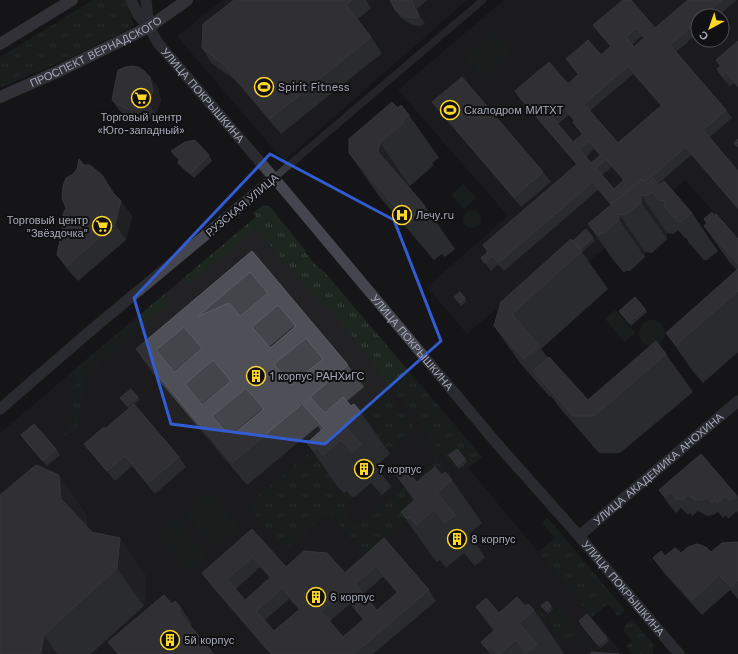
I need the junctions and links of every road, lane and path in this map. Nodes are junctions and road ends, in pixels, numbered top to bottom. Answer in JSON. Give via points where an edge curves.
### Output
{"nodes":[{"id":1,"x":72,"y":0,"type":"edge"},
{"id":2,"x":131,"y":0,"type":"edge"},
{"id":3,"x":146,"y":0,"type":"edge"},
{"id":4,"x":187,"y":0,"type":"edge"},
{"id":5,"x":483,"y":0,"type":"edge"},
{"id":6,"x":148,"y":28,"type":"junction"},
{"id":7,"x":0,"y":44,"type":"edge"},
{"id":8,"x":0,"y":97,"type":"edge"},
{"id":9,"x":274,"y":178,"type":"junction"},
{"id":10,"x":738,"y":401,"type":"edge"},
{"id":11,"x":0,"y":410,"type":"edge"},
{"id":12,"x":579,"y":536,"type":"junction"},
{"id":13,"x":679,"y":654,"type":"edge"}],
"edges":[{"from":1,"to":7,"type":"main road"},
{"from":2,"to":6,"type":"main road","name":"УЛИЦА ПОКРЫШКИНА"},
{"from":3,"to":6,"type":"main road"},
{"from":4,"to":6,"type":"main road","name":"ПРОСПЕКТ ВЕРНАДСКОГО"},
{"from":5,"to":9,"type":"street","name":"РУЗСКАЯ УЛИЦА"},
{"from":6,"to":8,"type":"main road","name":"ПРОСПЕКТ ВЕРНАДСКОГО"},
{"from":6,"to":9,"type":"main road","name":"УЛИЦА ПОКРЫШКИНА"},
{"from":9,"to":11,"type":"main road","name":"РУЗСКАЯ УЛИЦА","via":[[89,332]]},
{"from":9,"to":12,"type":"main road","name":"УЛИЦА ПОКРЫШКИНА","via":[[496,442]]},
{"from":10,"to":12,"type":"main road","name":"УЛИЦА АКАДЕМИКА АНОХИНА"},
{"from":12,"to":13,"type":"main road","name":"УЛИЦА ПОКРЫШКИНА"}]}
